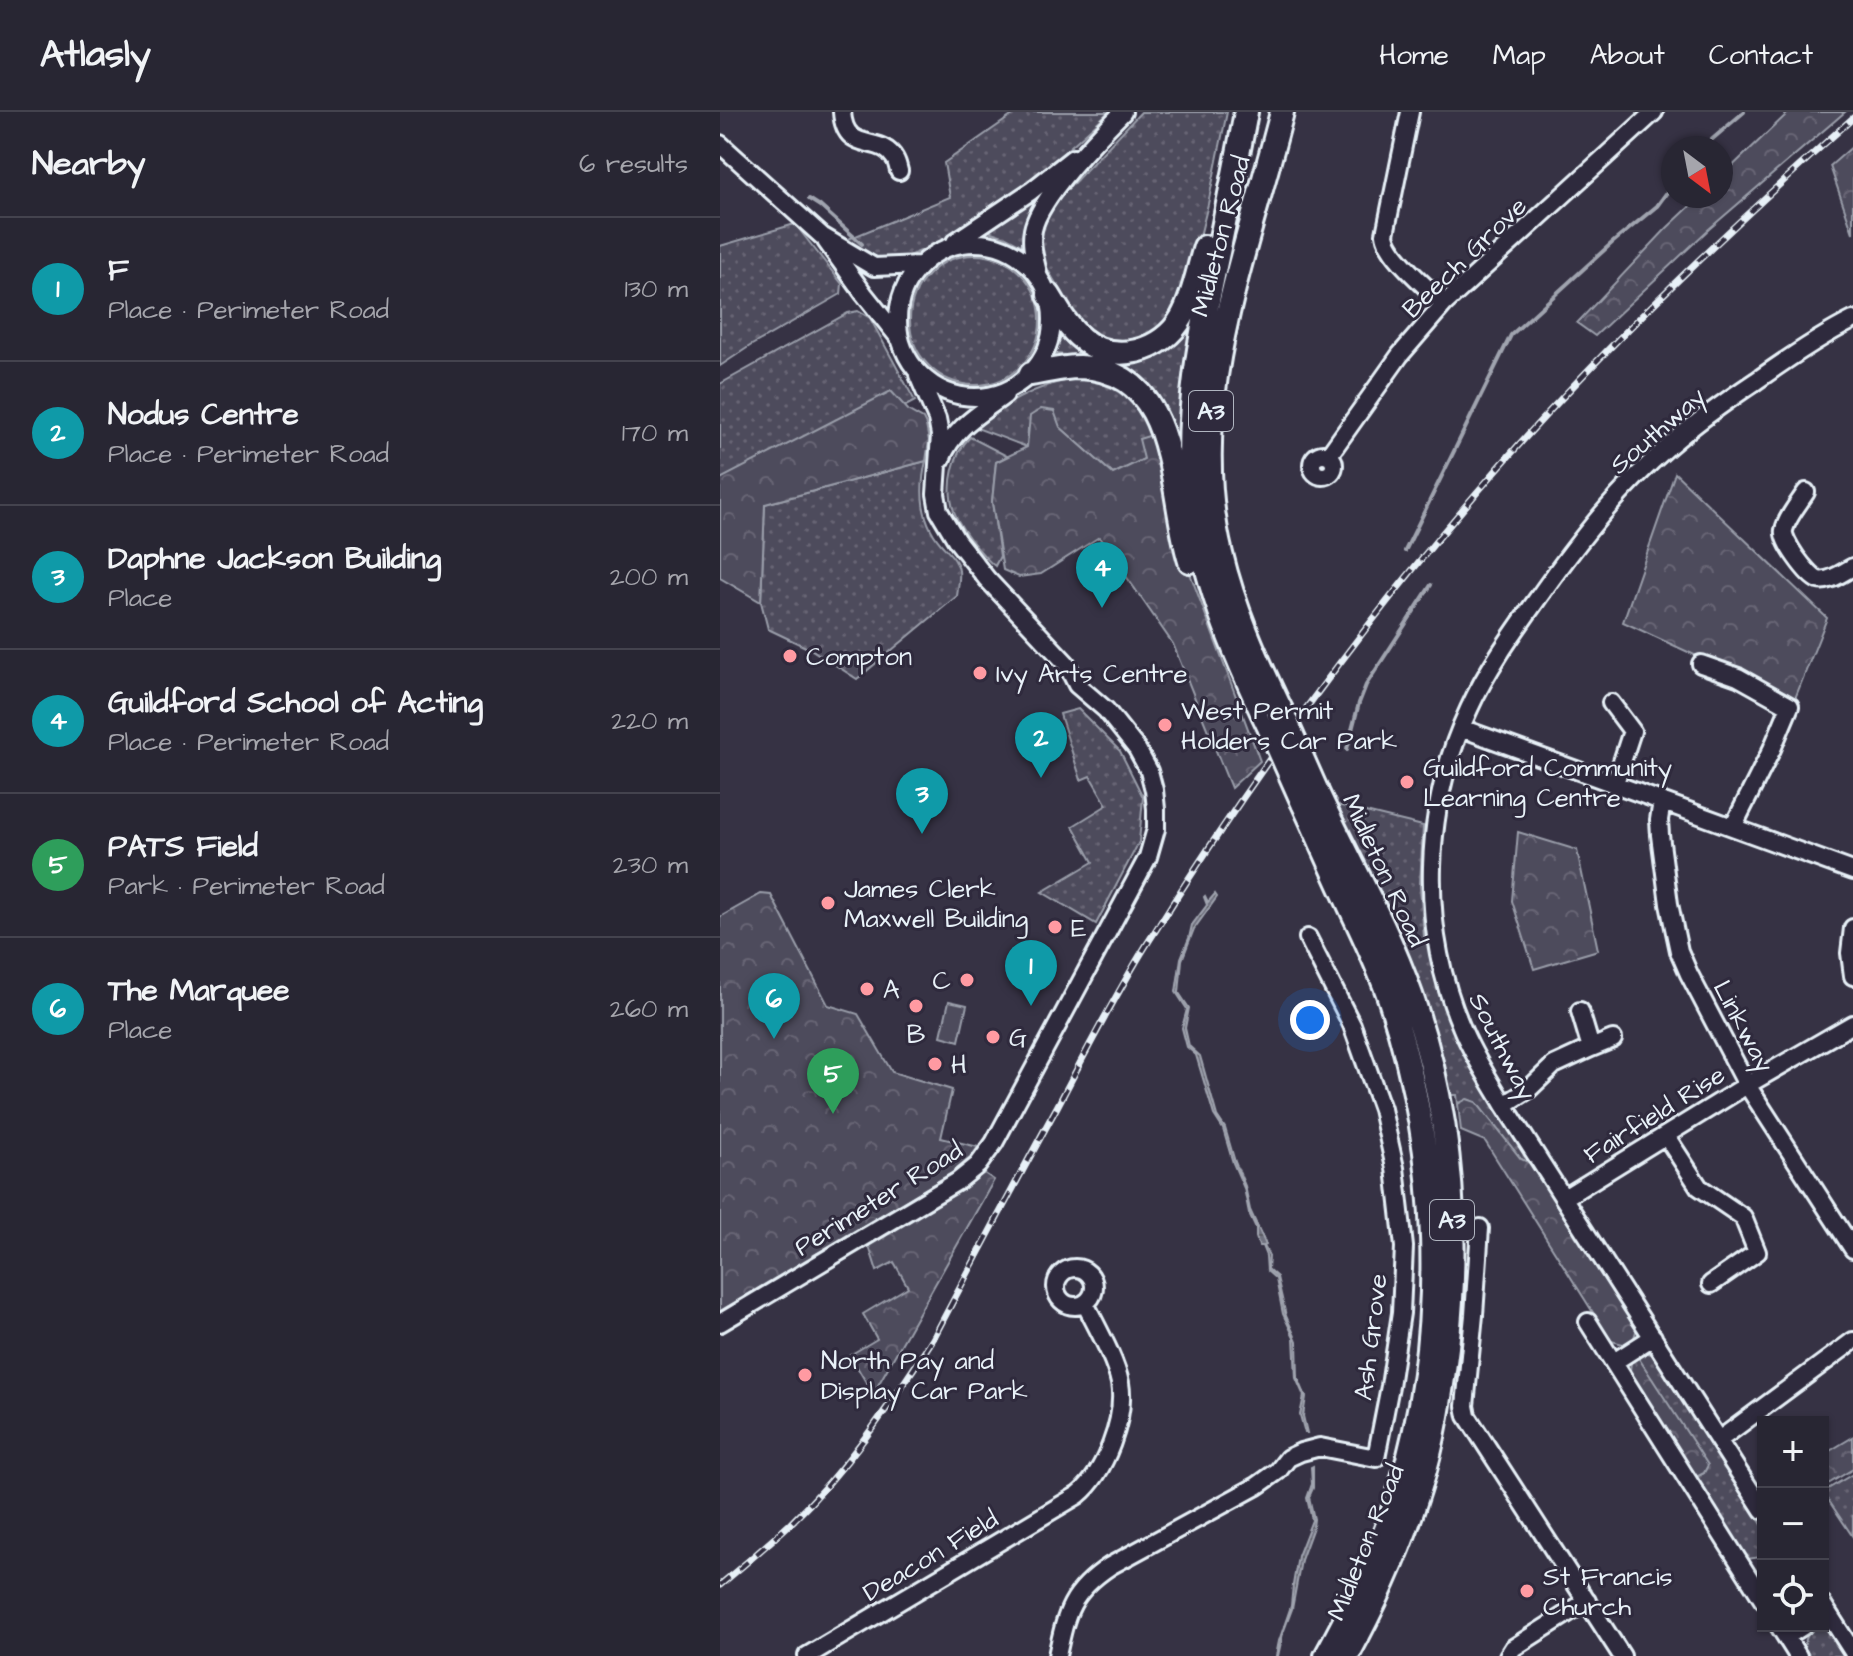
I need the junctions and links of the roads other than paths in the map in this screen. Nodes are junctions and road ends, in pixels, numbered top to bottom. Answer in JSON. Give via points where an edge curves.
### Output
{"nodes":[{"id":1,"x":842,"y":112,"type":"edge"},
{"id":2,"x":1123,"y":112,"type":"edge"},
{"id":3,"x":1246,"y":112,"type":"edge"},
{"id":4,"x":1282,"y":112,"type":"edge"},
{"id":5,"x":1410,"y":112,"type":"edge"},
{"id":6,"x":1654,"y":112,"type":"edge"},
{"id":7,"x":1096,"y":139,"type":"junction"},
{"id":8,"x":1241,"y":139,"type":"junction"},
{"id":9,"x":720,"y":144,"type":"edge"},
{"id":10,"x":899,"y":171,"type":"dead end"},
{"id":11,"x":822,"y":236,"type":"junction"},
{"id":12,"x":947,"y":247,"type":"junction"},
{"id":13,"x":920,"y":265,"type":"junction"},
{"id":14,"x":1044,"y":285,"type":"junction"},
{"id":15,"x":1444,"y":304,"type":"junction"},
{"id":16,"x":1853,"y":320,"type":"edge"},
{"id":17,"x":900,"y":339,"type":"junction"},
{"id":18,"x":918,"y":375,"type":"junction"},
{"id":19,"x":1025,"y":379,"type":"junction"},
{"id":20,"x":1329,"y":455,"type":"dead end"},
{"id":21,"x":938,"y":469,"type":"junction"},
{"id":22,"x":1806,"y":492,"type":"dead end"},
{"id":23,"x":1853,"y":567,"type":"edge"},
{"id":24,"x":1701,"y":664,"type":"dead end"},
{"id":25,"x":1249,"y":684,"type":"junction"},
{"id":26,"x":1611,"y":703,"type":"dead end"},
{"id":27,"x":1461,"y":728,"type":"junction"},
{"id":28,"x":1615,"y":783,"type":"junction"},
{"id":29,"x":1310,"y":798,"type":"junction"},
{"id":30,"x":1662,"y":801,"type":"junction"},
{"id":31,"x":1733,"y":827,"type":"junction"},
{"id":32,"x":1853,"y":871,"type":"edge"},
{"id":33,"x":1853,"y":928,"type":"edge"},
{"id":34,"x":1308,"y":938,"type":"dead end"},
{"id":35,"x":1853,"y":976,"type":"edge"},
{"id":36,"x":1580,"y":1011,"type":"dead end"},
{"id":37,"x":1853,"y":1024,"type":"edge"},
{"id":38,"x":1613,"y":1039,"type":"dead end"},
{"id":39,"x":1591,"y":1048,"type":"junction"},
{"id":40,"x":1747,"y":1085,"type":"junction"},
{"id":41,"x":1504,"y":1105,"type":"junction"},
{"id":42,"x":1666,"y":1136,"type":"junction"},
{"id":43,"x":1564,"y":1198,"type":"junction"},
{"id":44,"x":1480,"y":1228,"type":"dead end"},
{"id":45,"x":1853,"y":1249,"type":"edge"},
{"id":46,"x":1711,"y":1284,"type":"dead end"},
{"id":47,"x":1085,"y":1303,"type":"dead end"},
{"id":48,"x":1588,"y":1322,"type":"dead end"},
{"id":49,"x":720,"y":1323,"type":"edge"},
{"id":50,"x":1653,"y":1337,"type":"junction"},
{"id":51,"x":1853,"y":1341,"type":"edge"},
{"id":52,"x":1614,"y":1362,"type":"junction"},
{"id":53,"x":1719,"y":1440,"type":"junction"},
{"id":54,"x":1757,"y":1500,"type":"edge"},
{"id":55,"x":1379,"y":1546,"type":"junction"},
{"id":56,"x":1757,"y":1590,"type":"edge"},
{"id":57,"x":1587,"y":1601,"type":"junction"},
{"id":58,"x":1829,"y":1617,"type":"edge"},
{"id":59,"x":1784,"y":1632,"type":"edge"},
{"id":60,"x":1853,"y":1652,"type":"edge"},
{"id":61,"x":807,"y":1656,"type":"edge"},
{"id":62,"x":1057,"y":1656,"type":"edge"},
{"id":63,"x":1311,"y":1656,"type":"edge"},
{"id":64,"x":1326,"y":1656,"type":"edge"},
{"id":65,"x":1347,"y":1656,"type":"edge"},
{"id":66,"x":1508,"y":1656,"type":"edge"},
{"id":67,"x":1622,"y":1656,"type":"edge"},
{"id":68,"x":1798,"y":1656,"type":"edge"}],
"edges":[{"from":1,"to":10,"type":"street","via":[[850,135],[894,156]]},
{"from":2,"to":7,"type":"street"},
{"from":3,"to":8,"type":"highway","name":"Midleton Road","number":"A3"},
{"from":4,"to":29,"type":"highway","name":"Midleton Road","number":"A3","bridge":true,"via":[[1223,330],[1211,406],[1211,489],[1220,551],[1242,623],[1280,708]]},
{"from":5,"to":15,"type":"street","via":[[1386,241]]},
{"from":6,"to":15,"type":"street","name":"Beech Grove"},
{"from":7,"to":12,"type":"street"},
{"from":7,"to":14,"type":"street","via":[[1038,215],[1032,244]]},
{"from":8,"to":14,"type":"highway","via":[[1184,315],[1171,334],[1140,351],[1102,350],[1084,341],[1064,320]]},
{"from":8,"to":25,"type":"highway","name":"Midleton Road","number":"A3","via":[[1196,366],[1190,450],[1207,570]]},
{"from":9,"to":11,"type":"street"},
{"from":11,"to":13,"type":"street","via":[[874,267]]},
{"from":11,"to":17,"type":"street"},
{"from":12,"to":13,"type":"street"},
{"from":12,"to":14,"type":"street","via":[[998,245],[1021,257]]},
{"from":13,"to":17,"type":"street","via":[[900,298]]},
{"from":14,"to":19,"type":"street","via":[[1053,316],[1051,337],[1044,357]]},
{"from":15,"to":20,"type":"street","name":"Beech Grove","via":[[1400,355]]},
{"from":16,"to":27,"type":"street","name":"Southway","via":[[1734,396],[1629,484],[1520,624]]},
{"from":17,"to":18,"type":"street"},
{"from":18,"to":19,"type":"street","via":[[947,393],[972,398],[997,395]]},
{"from":18,"to":21,"type":"street","name":"Perimeter Road","via":[[937,419]]},
{"from":19,"to":21,"type":"street","name":"Perimeter Road","via":[[960,428]]},
{"from":19,"to":25,"type":"highway","via":[[1081,367],[1113,374],[1148,402],[1162,429],[1200,591],[1211,621]]},
{"from":21,"to":49,"type":"street","name":"Perimeter Road","via":[[939,511],[957,541],[1137,749],[1154,790],[1156,829],[1148,857],[978,1165]]},
{"from":22,"to":23,"type":"street","via":[[1783,538],[1819,580]]},
{"from":24,"to":31,"type":"street","via":[[1738,677],[1790,706]]},
{"from":25,"to":29,"type":"highway","name":"Midleton Road","number":"A3","bridge":true},
{"from":26,"to":28,"type":"street","via":[[1632,731]]},
{"from":27,"to":28,"type":"street"},
{"from":27,"to":41,"type":"street","name":"Southway","via":[[1437,814],[1432,870],[1436,933],[1460,1024]]},
{"from":28,"to":30,"type":"street"},
{"from":29,"to":55,"type":"highway","name":"Midleton Road","number":"A3","via":[[1388,993],[1409,1063],[1428,1168],[1433,1272],[1427,1354],[1406,1466]]},
{"from":29,"to":65,"type":"highway","name":"Midleton Road","number":"A3","via":[[1388,939],[1416,1009],[1444,1121],[1451,1178],[1449,1329],[1430,1448],[1401,1542]]},
{"from":30,"to":31,"type":"street"},
{"from":30,"to":40,"type":"street","name":"Linkway","via":[[1660,835],[1679,951]]},
{"from":31,"to":32,"type":"street"},
{"from":33,"to":35,"type":"street"},
{"from":34,"to":62,"type":"street","name":"Ash Grove","via":[[1352,1025],[1382,1109],[1395,1168],[1404,1247],[1401,1313],[1376,1458],[1320,1447],[1301,1452],[1257,1486],[1110,1566],[1074,1600]]},
{"from":36,"to":39,"type":"street"},
{"from":37,"to":40,"type":"street","name":"Fairfield Rise"},
{"from":38,"to":39,"type":"street"},
{"from":39,"to":41,"type":"street","via":[[1554,1065]]},
{"from":40,"to":42,"type":"street","name":"Fairfield Rise"},
{"from":40,"to":45,"type":"street","name":"Linkway"},
{"from":41,"to":43,"type":"street","name":"Southway"},
{"from":42,"to":43,"type":"street","name":"Fairfield Rise"},
{"from":42,"to":46,"type":"street","via":[[1699,1187],[1743,1217],[1757,1252]]},
{"from":43,"to":50,"type":"street","name":"Southway"},
{"from":44,"to":57,"type":"street","via":[[1465,1406],[1472,1425]]},
{"from":47,"to":61,"type":"street","name":"Deacon Field","via":[[1120,1384],[1118,1424],[1093,1480],[1078,1495]]},
{"from":48,"to":52,"type":"street"},
{"from":50,"to":52,"type":"street"},
{"from":50,"to":53,"type":"street","name":"Southway"},
{"from":51,"to":53,"type":"street"},
{"from":52,"to":56,"type":"street"},
{"from":53,"to":54,"type":"street","name":"Southway"},
{"from":55,"to":63,"type":"highway"},
{"from":55,"to":64,"type":"highway","name":"Midleton Road","number":"A3"},
{"from":57,"to":66,"type":"street"},
{"from":57,"to":67,"type":"street"},
{"from":58,"to":60,"type":"street"},
{"from":59,"to":68,"type":"street"}]}
